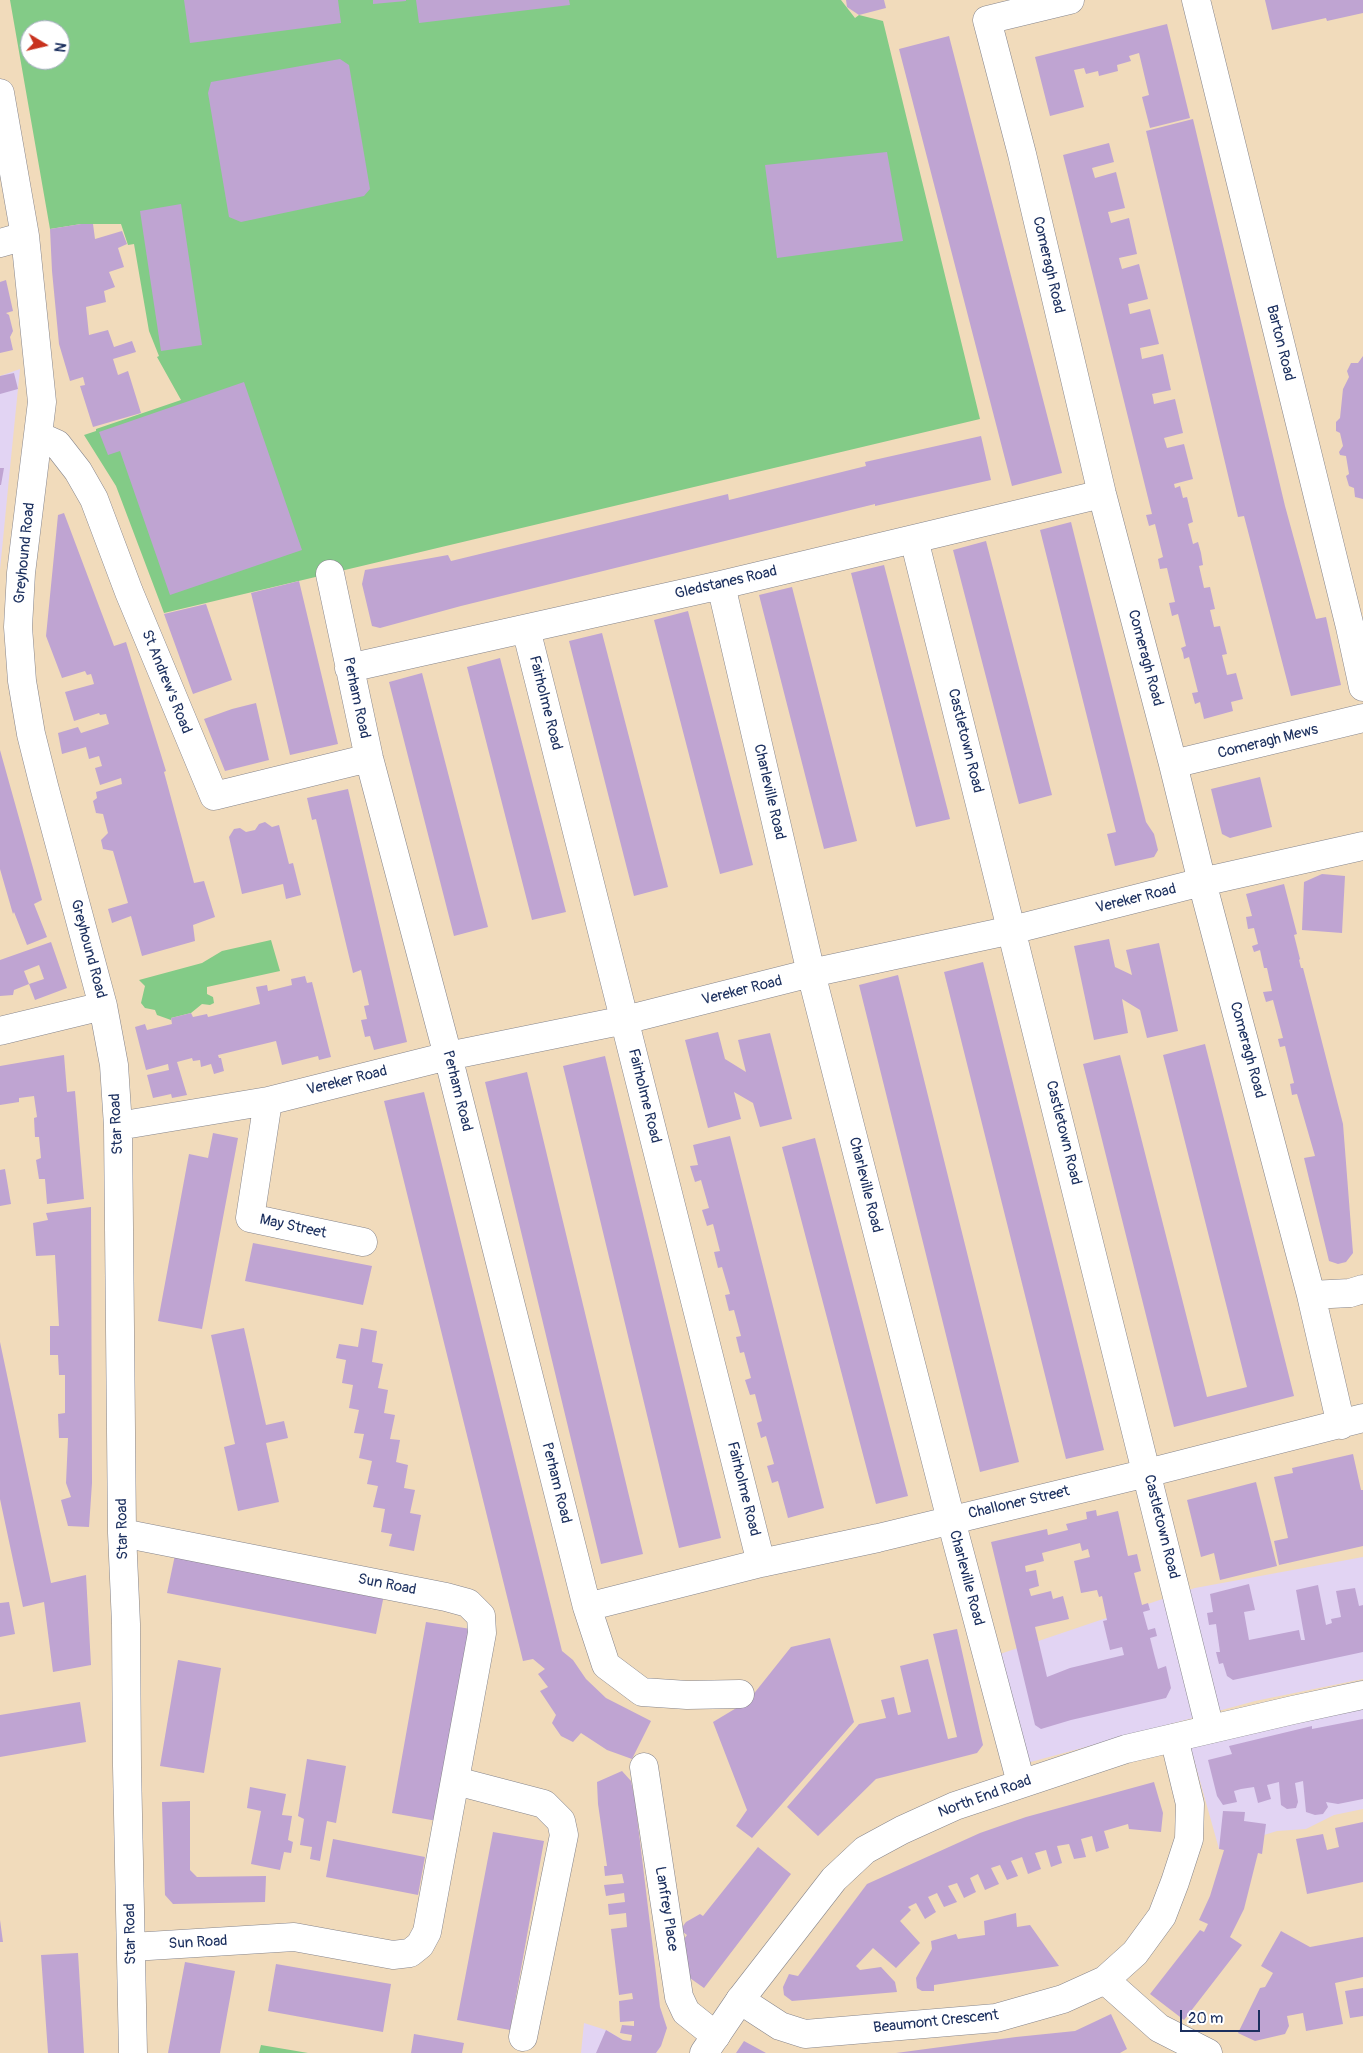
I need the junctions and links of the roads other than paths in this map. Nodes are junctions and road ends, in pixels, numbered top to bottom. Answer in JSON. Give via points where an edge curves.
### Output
{"nodes":[{"id":1,"x":1070,"y":0,"type":"edge"},
{"id":2,"x":1196,"y":0,"type":"edge"},
{"id":3,"x":0,"y":93,"type":"edge"},
{"id":4,"x":13,"y":240,"type":"edge"},
{"id":5,"x":39,"y":436,"type":"junction"},
{"id":6,"x":1102,"y":494,"type":"junction"},
{"id":7,"x":914,"y":539,"type":"junction"},
{"id":8,"x":330,"y":574,"type":"dead end"},
{"id":9,"x":721,"y":585,"type":"junction"},
{"id":10,"x":526,"y":630,"type":"junction"},
{"id":11,"x":1356,"y":630,"type":"edge"},
{"id":12,"x":349,"y":668,"type":"junction"},
{"id":13,"x":1363,"y":687,"type":"edge"},
{"id":14,"x":1363,"y":718,"type":"edge"},
{"id":15,"x":369,"y":758,"type":"junction"},
{"id":16,"x":1173,"y":764,"type":"junction"},
{"id":17,"x":1363,"y":846,"type":"edge"},
{"id":18,"x":1202,"y":882,"type":"junction"},
{"id":19,"x":1012,"y":930,"type":"junction"},
{"id":20,"x":811,"y":973,"type":"junction"},
{"id":21,"x":103,"y":1006,"type":"junction"},
{"id":22,"x":625,"y":1020,"type":"junction"},
{"id":23,"x":0,"y":1031,"type":"edge"},
{"id":24,"x":448,"y":1056,"type":"junction"},
{"id":25,"x":268,"y":1101,"type":"junction"},
{"id":26,"x":118,"y":1126,"type":"junction"},
{"id":27,"x":363,"y":1242,"type":"dead end"},
{"id":28,"x":1363,"y":1289,"type":"edge"},
{"id":29,"x":1312,"y":1295,"type":"junction"},
{"id":30,"x":1352,"y":1422,"type":"edge"},
{"id":31,"x":1147,"y":1473,"type":"junction"},
{"id":32,"x":951,"y":1520,"type":"junction"},
{"id":33,"x":122,"y":1533,"type":"junction"},
{"id":34,"x":761,"y":1563,"type":"junction"},
{"id":35,"x":587,"y":1607,"type":"junction"},
{"id":36,"x":740,"y":1694,"type":"dead end"},
{"id":37,"x":1363,"y":1696,"type":"edge"},
{"id":38,"x":1210,"y":1729,"type":"junction"},
{"id":39,"x":1174,"y":1738,"type":"junction"},
{"id":40,"x":644,"y":1768,"type":"dead end"},
{"id":41,"x":456,"y":1781,"type":"junction"},
{"id":42,"x":1021,"y":1783,"type":"junction"},
{"id":43,"x":132,"y":1947,"type":"junction"},
{"id":44,"x":1105,"y":1980,"type":"junction"},
{"id":45,"x":740,"y":2000,"type":"junction"},
{"id":46,"x":524,"y":2037,"type":"dead end"},
{"id":47,"x":710,"y":2045,"type":"edge"},
{"id":48,"x":133,"y":2053,"type":"edge"},
{"id":49,"x":1208,"y":2053,"type":"edge"}],
"edges":[{"from":1,"to":6,"type":"street","name":"Comeragh Road","via":[[987,20]]},
{"from":2,"to":11,"type":"street","name":"Barton Road"},
{"from":3,"to":4,"type":"street","name":"Greyhound Road"},
{"from":4,"to":5,"type":"street","name":"Greyhound Road","via":[[39,364],[42,402]]},
{"from":5,"to":15,"type":"street","name":"St Andrew's Road","via":[[57,444],[94,499],[214,796]]},
{"from":5,"to":21,"type":"street","name":"Greyhound Road","via":[[21,573],[18,627],[22,681],[31,734]]},
{"from":6,"to":7,"type":"street","name":"Gledstanes Road"},
{"from":6,"to":16,"type":"street","name":"Comeragh Road"},
{"from":7,"to":9,"type":"street","name":"Gledstanes Road"},
{"from":7,"to":19,"type":"street","name":"Castletown Road"},
{"from":8,"to":12,"type":"street","name":"Perham Road"},
{"from":9,"to":10,"type":"street","name":"Gledstanes Road"},
{"from":9,"to":20,"type":"street","name":"Charleville Road"},
{"from":10,"to":12,"type":"street","name":"Gledstanes Road"},
{"from":10,"to":22,"type":"street","name":"Fairholme Road"},
{"from":11,"to":13,"type":"street","name":"Barton Road"},
{"from":12,"to":15,"type":"street","name":"Perham Road"},
{"from":14,"to":16,"type":"street","name":"Comeragh Mews"},
{"from":15,"to":24,"type":"street","name":"Perham Road"},
{"from":16,"to":18,"type":"street","name":"Comeragh Road"},
{"from":17,"to":18,"type":"street","name":"Vereker Road"},
{"from":18,"to":19,"type":"street","name":"Vereker Road"},
{"from":18,"to":29,"type":"street","name":"Comeragh Road"},
{"from":19,"to":20,"type":"street","name":"Vereker Road"},
{"from":19,"to":31,"type":"street","name":"Castletown Road"},
{"from":20,"to":22,"type":"street","name":"Vereker Road"},
{"from":20,"to":32,"type":"street","name":"Charleville Road"},
{"from":21,"to":23,"type":"street"},
{"from":21,"to":26,"type":"street","name":"Star Road","via":[[114,1065]]},
{"from":22,"to":24,"type":"street","name":"Vereker Road"},
{"from":22,"to":34,"type":"street","name":"Fairholme Road"},
{"from":24,"to":25,"type":"street","name":"Vereker Road"},
{"from":24,"to":35,"type":"street","name":"Perham Road"},
{"from":25,"to":26,"type":"street","name":"Vereker Road"},
{"from":25,"to":27,"type":"street","name":"May Street","via":[[250,1218]]},
{"from":26,"to":33,"type":"street","name":"Star Road"},
{"from":28,"to":29,"type":"street"},
{"from":29,"to":30,"type":"street","name":"Comeragh Road"},
{"from":30,"to":31,"type":"street","name":"Challoner Street"},
{"from":31,"to":32,"type":"street","name":"Challoner Street"},
{"from":31,"to":38,"type":"street","name":"Castletown Road"},
{"from":32,"to":34,"type":"street","name":"Challoner Street"},
{"from":32,"to":42,"type":"street","name":"Charleville Road"},
{"from":33,"to":41,"type":"street","name":"Sun Road","via":[[468,1603],[481,1616],[482,1633]]},
{"from":33,"to":43,"type":"street","name":"Star Road"},
{"from":34,"to":35,"type":"street","name":"Challoner Street"},
{"from":35,"to":36,"type":"street","name":"Perham Road","via":[[606,1665],[642,1692]]},
{"from":37,"to":38,"type":"street","name":"North End Road"},
{"from":38,"to":39,"type":"street","name":"North End Road"},
{"from":39,"to":42,"type":"street","name":"North End Road","via":[[1126,1749]]},
{"from":39,"to":44,"type":"street","name":"Beaumont Crescent","via":[[1190,1804],[1189,1839],[1162,1916],[1135,1953]]},
{"from":40,"to":47,"type":"street","name":"Lanfrey Place","via":[[679,1997]]},
{"from":41,"to":43,"type":"street","name":"Sun Road","via":[[428,1932],[410,1953],[393,1955],[294,1937]]},
{"from":41,"to":46,"type":"street","via":[[544,1804],[561,1821],[564,1835]]},
{"from":42,"to":45,"type":"street","name":"North End Road","via":[[955,1806],[865,1850],[834,1879]]},
{"from":43,"to":48,"type":"street","name":"Star Road"},
{"from":44,"to":45,"type":"street","name":"Beaumont Crescent","via":[[1063,2000],[996,2018],[805,2034],[780,2026]]},
{"from":44,"to":49,"type":"street","via":[[1159,2028]]},
{"from":45,"to":47,"type":"street","name":"North End Road"}]}
